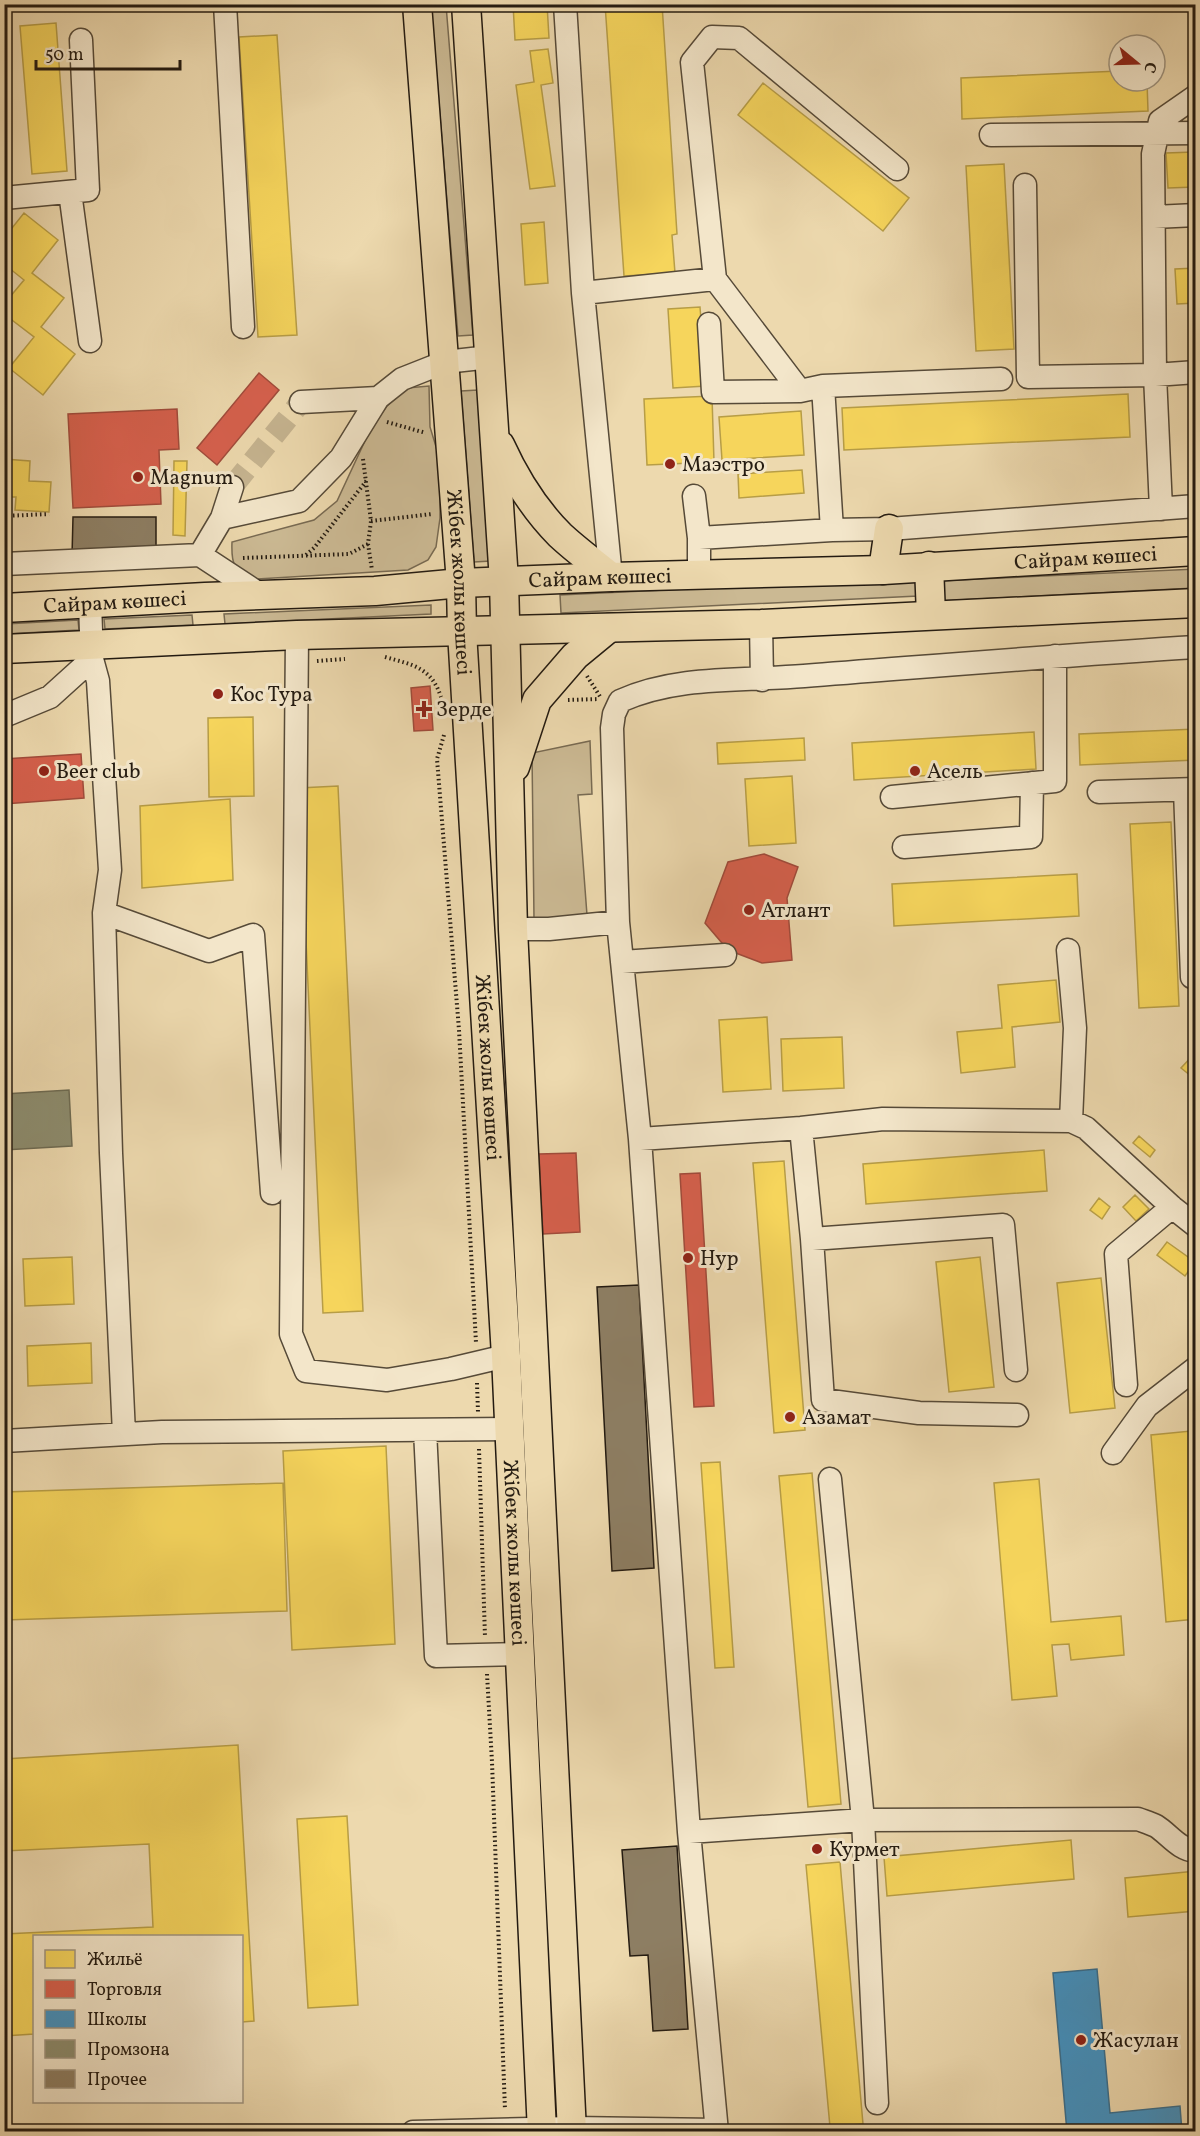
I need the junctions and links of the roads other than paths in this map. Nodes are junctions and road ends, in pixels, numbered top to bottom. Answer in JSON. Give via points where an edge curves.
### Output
{"nodes":[{"id":1,"x":225,"y":4,"type":"edge"},
{"id":2,"x":417,"y":4,"type":"edge"},
{"id":3,"x":466,"y":4,"type":"edge"},
{"id":4,"x":566,"y":4,"type":"edge"},
{"id":5,"x":81,"y":40,"type":"dead end"},
{"id":6,"x":1196,"y":96,"type":"edge"},
{"id":7,"x":1196,"y":133,"type":"edge"},
{"id":8,"x":1157,"y":134,"type":"junction"},
{"id":9,"x":991,"y":135,"type":"dead end"},
{"id":10,"x":897,"y":169,"type":"dead end"},
{"id":11,"x":1025,"y":184,"type":"dead end"},
{"id":12,"x":70,"y":192,"type":"junction"},
{"id":13,"x":4,"y":198,"type":"edge"},
{"id":14,"x":1196,"y":215,"type":"edge"},
{"id":15,"x":1154,"y":217,"type":"junction"},
{"id":16,"x":715,"y":279,"type":"junction"},
{"id":17,"x":583,"y":293,"type":"junction"},
{"id":18,"x":709,"y":324,"type":"dead end"},
{"id":19,"x":243,"y":327,"type":"dead end"},
{"id":20,"x":90,"y":341,"type":"dead end"},
{"id":21,"x":490,"y":357,"type":"junction"},
{"id":22,"x":445,"y":362,"type":"junction"},
{"id":23,"x":1196,"y":372,"type":"edge"},
{"id":24,"x":1155,"y":375,"type":"junction"},
{"id":25,"x":1001,"y":379,"type":"dead end"},
{"id":26,"x":823,"y":386,"type":"junction"},
{"id":27,"x":800,"y":391,"type":"junction"},
{"id":28,"x":378,"y":398,"type":"junction"},
{"id":29,"x":301,"y":402,"type":"dead end"},
{"id":30,"x":495,"y":433,"type":"junction"},
{"id":31,"x":232,"y":487,"type":"tunnel mouth"},
{"id":32,"x":694,"y":496,"type":"dead end"},
{"id":33,"x":1196,"y":506,"type":"edge"},
{"id":34,"x":1161,"y":509,"type":"junction"},
{"id":35,"x":222,"y":518,"type":"junction"},
{"id":36,"x":889,"y":529,"type":"junction"},
{"id":37,"x":832,"y":530,"type":"junction"},
{"id":38,"x":699,"y":538,"type":"junction"},
{"id":39,"x":1196,"y":551,"type":"edge"},
{"id":40,"x":200,"y":555,"type":"junction"},
{"id":41,"x":4,"y":564,"type":"edge"},
{"id":42,"x":929,"y":566,"type":"junction"},
{"id":43,"x":883,"y":570,"type":"junction"},
{"id":44,"x":699,"y":575,"type":"junction"},
{"id":45,"x":611,"y":577,"type":"junction"},
{"id":46,"x":504,"y":581,"type":"junction"},
{"id":47,"x":461,"y":583,"type":"junction"},
{"id":48,"x":261,"y":595,"type":"junction"},
{"id":49,"x":205,"y":597,"type":"junction"},
{"id":50,"x":90,"y":603,"type":"junction"},
{"id":51,"x":1196,"y":603,"type":"edge"},
{"id":52,"x":4,"y":608,"type":"edge"},
{"id":53,"x":931,"y":615,"type":"junction"},
{"id":54,"x":761,"y":624,"type":"junction"},
{"id":55,"x":609,"y":628,"type":"junction"},
{"id":56,"x":505,"y":631,"type":"junction"},
{"id":57,"x":462,"y":632,"type":"junction"},
{"id":58,"x":297,"y":635,"type":"junction"},
{"id":59,"x":209,"y":638,"type":"junction"},
{"id":60,"x":1196,"y":647,"type":"edge"},
{"id":61,"x":4,"y":649,"type":"edge"},
{"id":62,"x":92,"y":652,"type":"junction"},
{"id":63,"x":1055,"y":656,"type":"junction"},
{"id":64,"x":762,"y":680,"type":"junction"},
{"id":65,"x":4,"y":716,"type":"edge"},
{"id":66,"x":1032,"y":783,"type":"junction"},
{"id":67,"x":509,"y":786,"type":"junction"},
{"id":68,"x":1190,"y":789,"type":"edge"},
{"id":69,"x":1099,"y":792,"type":"dead end"},
{"id":70,"x":892,"y":797,"type":"dead end"},
{"id":71,"x":904,"y":847,"type":"dead end"},
{"id":72,"x":105,"y":913,"type":"junction"},
{"id":73,"x":618,"y":922,"type":"junction"},
{"id":74,"x":513,"y":929,"type":"junction"},
{"id":75,"x":1068,"y":950,"type":"dead end"},
{"id":76,"x":726,"y":955,"type":"dead end"},
{"id":77,"x":622,"y":962,"type":"junction"},
{"id":78,"x":1192,"y":977,"type":"dead end"},
{"id":79,"x":1071,"y":1121,"type":"junction"},
{"id":80,"x":801,"y":1128,"type":"junction"},
{"id":81,"x":640,"y":1139,"type":"junction"},
{"id":82,"x":272,"y":1193,"type":"dead end"},
{"id":83,"x":1172,"y":1207,"type":"junction"},
{"id":84,"x":1196,"y":1226,"type":"edge"},
{"id":85,"x":812,"y":1239,"type":"junction"},
{"id":86,"x":506,"y":1356,"type":"junction"},
{"id":87,"x":1196,"y":1368,"type":"edge"},
{"id":88,"x":1016,"y":1370,"type":"dead end"},
{"id":89,"x":1126,"y":1385,"type":"dead end"},
{"id":90,"x":1017,"y":1415,"type":"dead end"},
{"id":91,"x":509,"y":1429,"type":"junction"},
{"id":92,"x":425,"y":1430,"type":"junction"},
{"id":93,"x":124,"y":1434,"type":"junction"},
{"id":94,"x":4,"y":1441,"type":"edge"},
{"id":95,"x":1113,"y":1453,"type":"dead end"},
{"id":96,"x":830,"y":1479,"type":"dead end"},
{"id":97,"x":519,"y":1654,"type":"junction"},
{"id":98,"x":863,"y":1820,"type":"junction"},
{"id":99,"x":689,"y":1832,"type":"junction"},
{"id":100,"x":1196,"y":1851,"type":"edge"},
{"id":101,"x":877,"y":2103,"type":"dead end"},
{"id":102,"x":542,"y":2130,"type":"edge"},
{"id":103,"x":572,"y":2130,"type":"edge"},
{"id":104,"x":717,"y":2131,"type":"edge"},
{"id":105,"x":413,"y":2132,"type":"edge"}],
"edges":[{"from":1,"to":19,"type":"street"},
{"from":2,"to":22,"type":"main road","name":"Жібек жолы көшесі"},
{"from":3,"to":21,"type":"main road","name":"Жібек жолы көшесі"},
{"from":4,"to":17,"type":"street"},
{"from":5,"to":12,"type":"street","via":[[88,190]]},
{"from":6,"to":8,"type":"street","via":[[1160,121]]},
{"from":7,"to":8,"type":"street"},
{"from":8,"to":9,"type":"street"},
{"from":8,"to":15,"type":"street","via":[[1153,154]]},
{"from":10,"to":16,"type":"street","via":[[739,38],[712,37],[692,62]]},
{"from":11,"to":24,"type":"street","via":[[1028,377]]},
{"from":12,"to":13,"type":"street"},
{"from":12,"to":20,"type":"street"},
{"from":14,"to":15,"type":"street"},
{"from":15,"to":24,"type":"street"},
{"from":16,"to":17,"type":"street"},
{"from":16,"to":27,"type":"street"},
{"from":17,"to":45,"type":"street"},
{"from":18,"to":27,"type":"street","via":[[713,392]]},
{"from":21,"to":22,"type":"street"},
{"from":21,"to":30,"type":"main road","name":"Жібек жолы көшесі"},
{"from":22,"to":28,"type":"street","via":[[402,379]]},
{"from":22,"to":47,"type":"main road","name":"Жібек жолы көшесі"},
{"from":23,"to":24,"type":"street"},
{"from":24,"to":34,"type":"street"},
{"from":25,"to":26,"type":"street"},
{"from":26,"to":27,"type":"street"},
{"from":26,"to":37,"type":"street"},
{"from":28,"to":29,"type":"street"},
{"from":28,"to":35,"type":"street","via":[[341,458],[299,501]]},
{"from":30,"to":45,"type":"main road","via":[[512,471],[535,507],[560,535]]},
{"from":30,"to":46,"type":"main road","name":"Жібек жолы көшесі"},
{"from":31,"to":35,"type":"street"},
{"from":32,"to":38,"type":"street"},
{"from":33,"to":34,"type":"street"},
{"from":34,"to":36,"type":"street"},
{"from":35,"to":40,"type":"street"},
{"from":36,"to":37,"type":"street"},
{"from":36,"to":43,"type":"main road"},
{"from":37,"to":38,"type":"street"},
{"from":38,"to":44,"type":"street"},
{"from":39,"to":42,"type":"main road","name":"Сайрам көшесі"},
{"from":40,"to":41,"type":"street"},
{"from":40,"to":48,"type":"street"},
{"from":42,"to":43,"type":"main road","name":"Сайрам көшесі"},
{"from":42,"to":53,"type":"main road"},
{"from":43,"to":44,"type":"main road","name":"Сайрам көшесі"},
{"from":44,"to":45,"type":"main road","name":"Сайрам көшесі"},
{"from":45,"to":46,"type":"main road","name":"Сайрам көшесі"},
{"from":46,"to":47,"type":"main road","name":"Сайрам көшесі"},
{"from":46,"to":56,"type":"main road","name":"Жібек жолы көшесі"},
{"from":47,"to":48,"type":"main road","name":"Сайрам көшесі"},
{"from":47,"to":57,"type":"main road","name":"Жібек жолы көшесі"},
{"from":48,"to":49,"type":"main road","name":"Сайрам көшесі"},
{"from":49,"to":50,"type":"main road","name":"Сайрам көшесі"},
{"from":49,"to":59,"type":"main road"},
{"from":50,"to":52,"type":"main road","name":"Сайрам көшесі"},
{"from":50,"to":62,"type":"street"},
{"from":51,"to":53,"type":"main road"},
{"from":53,"to":54,"type":"main road"},
{"from":54,"to":55,"type":"main road"},
{"from":54,"to":64,"type":"street"},
{"from":55,"to":56,"type":"main road"},
{"from":55,"to":67,"type":"main road","via":[[575,656],[537,700]]},
{"from":56,"to":57,"type":"main road","name":"Сайрам көшесі"},
{"from":56,"to":67,"type":"main road","name":"Жібек жолы көшесі"},
{"from":57,"to":58,"type":"main road","name":"Сайрам көшесі"},
{"from":57,"to":86,"type":"main road","name":"Жібек жолы көшесі"},
{"from":58,"to":59,"type":"main road","name":"Сайрам көшесі"},
{"from":58,"to":86,"type":"street","via":[[291,1334],[306,1371],[387,1380]]},
{"from":59,"to":62,"type":"main road","name":"Сайрам көшесі"},
{"from":60,"to":63,"type":"street"},
{"from":61,"to":62,"type":"main road","name":"Сайрам көшесі"},
{"from":62,"to":65,"type":"street","via":[[50,697]]},
{"from":62,"to":72,"type":"street","via":[[98,681],[110,870]]},
{"from":63,"to":64,"type":"street"},
{"from":63,"to":66,"type":"street","via":[[1055,781]]},
{"from":64,"to":73,"type":"street","via":[[688,683],[637,693],[620,701],[612,728]]},
{"from":66,"to":70,"type":"street"},
{"from":66,"to":71,"type":"street","via":[[1031,837]]},
{"from":67,"to":74,"type":"main road","name":"Жібек жолы көшесі"},
{"from":68,"to":69,"type":"street"},
{"from":68,"to":78,"type":"street"},
{"from":72,"to":82,"type":"street","via":[[209,951],[254,935]]},
{"from":72,"to":93,"type":"street"},
{"from":73,"to":74,"type":"street"},
{"from":73,"to":77,"type":"street"},
{"from":74,"to":103,"type":"main road","name":"Жібек жолы көшесі"},
{"from":75,"to":79,"type":"street","via":[[1075,1028]]},
{"from":76,"to":77,"type":"street"},
{"from":77,"to":81,"type":"street"},
{"from":79,"to":80,"type":"street","via":[[883,1119]]},
{"from":79,"to":83,"type":"street","via":[[1086,1128]]},
{"from":80,"to":81,"type":"street"},
{"from":80,"to":85,"type":"street"},
{"from":81,"to":99,"type":"street"},
{"from":83,"to":84,"type":"street"},
{"from":83,"to":89,"type":"street","via":[[1116,1254]]},
{"from":85,"to":88,"type":"street","via":[[1003,1225]]},
{"from":85,"to":90,"type":"street","via":[[823,1400],[919,1413]]},
{"from":86,"to":91,"type":"main road","name":"Жібек жолы көшесі"},
{"from":87,"to":95,"type":"street","via":[[1147,1406]]},
{"from":91,"to":92,"type":"street"},
{"from":91,"to":97,"type":"main road","name":"Жібек жолы көшесі"},
{"from":92,"to":93,"type":"street"},
{"from":92,"to":97,"type":"street","via":[[436,1656]]},
{"from":93,"to":94,"type":"street"},
{"from":96,"to":98,"type":"street"},
{"from":97,"to":102,"type":"main road","name":"Жібек жолы көшесі"},
{"from":98,"to":99,"type":"street"},
{"from":98,"to":100,"type":"street","via":[[1138,1819]]},
{"from":98,"to":101,"type":"street"},
{"from":99,"to":104,"type":"street"},
{"from":102,"to":103,"type":"street"},
{"from":102,"to":105,"type":"street"},
{"from":103,"to":104,"type":"street"}]}
